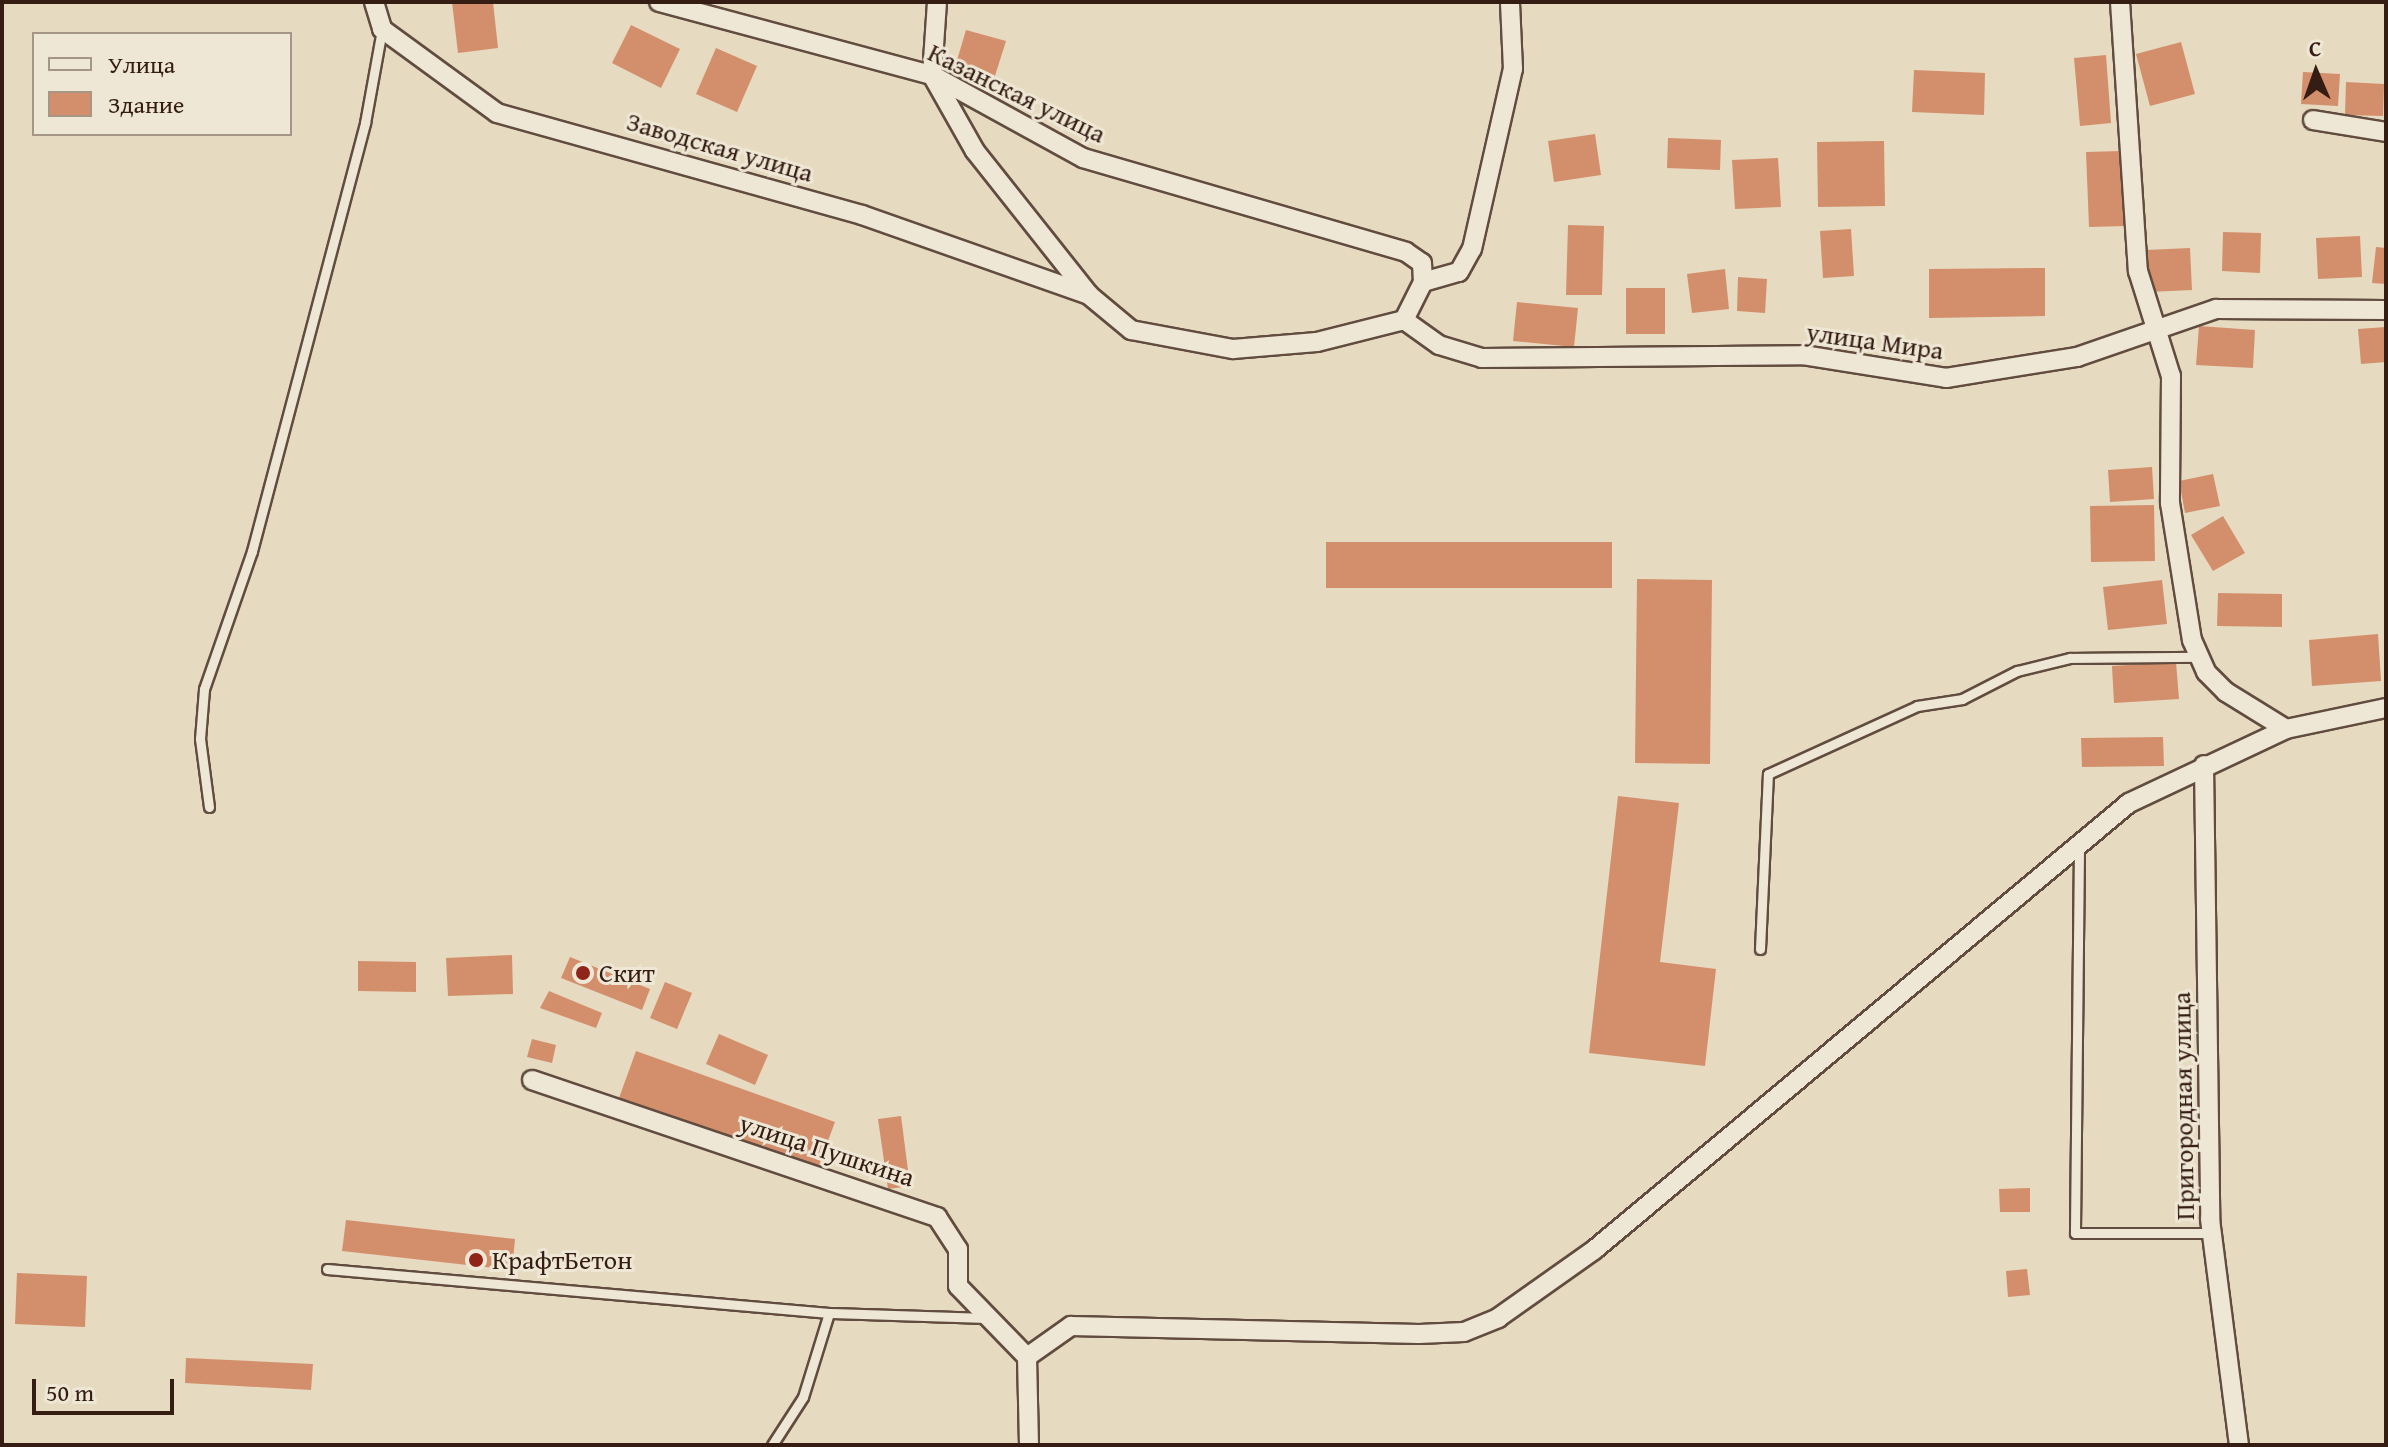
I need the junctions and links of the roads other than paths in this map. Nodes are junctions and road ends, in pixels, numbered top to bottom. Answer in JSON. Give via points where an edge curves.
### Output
{"nodes":[{"id":1,"x":374,"y":2,"type":"edge"},
{"id":2,"x":659,"y":2,"type":"edge"},
{"id":3,"x":937,"y":2,"type":"edge"},
{"id":4,"x":1510,"y":2,"type":"edge"},
{"id":5,"x":2120,"y":2,"type":"edge"},
{"id":6,"x":382,"y":29,"type":"junction"},
{"id":7,"x":932,"y":75,"type":"junction"},
{"id":8,"x":2313,"y":120,"type":"dead end"},
{"id":9,"x":2386,"y":132,"type":"edge"},
{"id":10,"x":1423,"y":282,"type":"junction"},
{"id":11,"x":1089,"y":295,"type":"junction"},
{"id":12,"x":2386,"y":310,"type":"edge"},
{"id":13,"x":1404,"y":320,"type":"junction"},
{"id":14,"x":2152,"y":331,"type":"junction"},
{"id":15,"x":2197,"y":657,"type":"junction"},
{"id":16,"x":2386,"y":708,"type":"edge"},
{"id":17,"x":2286,"y":729,"type":"junction"},
{"id":18,"x":2204,"y":765,"type":"junction"},
{"id":19,"x":209,"y":807,"type":"dead end"},
{"id":20,"x":2079,"y":848,"type":"junction"},
{"id":21,"x":1760,"y":949,"type":"dead end"},
{"id":22,"x":532,"y":1080,"type":"dead end"},
{"id":23,"x":2212,"y":1233,"type":"junction"},
{"id":24,"x":327,"y":1269,"type":"dead end"},
{"id":25,"x":829,"y":1313,"type":"junction"},
{"id":26,"x":990,"y":1318,"type":"junction"},
{"id":27,"x":1027,"y":1357,"type":"junction"},
{"id":28,"x":772,"y":1445,"type":"edge"},
{"id":29,"x":1029,"y":1445,"type":"edge"},
{"id":30,"x":2239,"y":1445,"type":"edge"}],
"edges":[{"from":1,"to":6,"type":"street"},
{"from":2,"to":7,"type":"street","name":"Казанская улица"},
{"from":3,"to":7,"type":"street"},
{"from":4,"to":10,"type":"street","via":[[1513,69],[1472,249],[1459,272]]},
{"from":5,"to":14,"type":"street","via":[[2138,271]]},
{"from":6,"to":11,"type":"street","name":"Заводская улица","via":[[497,113],[862,215]]},
{"from":6,"to":19,"type":"lane","via":[[365,123],[252,551],[204,689],[200,739]]},
{"from":7,"to":10,"type":"street","name":"Казанская улица","via":[[1083,158],[1406,252],[1422,263]]},
{"from":7,"to":11,"type":"street","via":[[975,151]]},
{"from":8,"to":9,"type":"street"},
{"from":10,"to":13,"type":"street"},
{"from":11,"to":13,"type":"street","via":[[1131,330],[1217,348],[1317,342]]},
{"from":12,"to":14,"type":"street","name":"улица Мира","via":[[2216,309]]},
{"from":13,"to":14,"type":"street","name":"улица Мира","via":[[1439,345],[1482,358],[1803,355],[1946,378],[2077,357]]},
{"from":14,"to":15,"type":"street","via":[[2171,376],[2170,503]]},
{"from":15,"to":17,"type":"street","via":[[2226,692]]},
{"from":15,"to":21,"type":"lane","via":[[2070,658],[2017,671],[1962,699],[1917,706],[1768,774]]},
{"from":16,"to":17,"type":"street"},
{"from":17,"to":18,"type":"street"},
{"from":18,"to":20,"type":"street","via":[[2129,803]]},
{"from":18,"to":23,"type":"street","name":"Пригородная улица"},
{"from":20,"to":23,"type":"lane","via":[[2075,1233]]},
{"from":20,"to":27,"type":"street","via":[[1594,1250],[1498,1318],[1464,1332],[1419,1334],[1071,1326]]},
{"from":22,"to":26,"type":"street","name":"улица Пушкина","via":[[921,1208],[949,1228],[958,1286]]},
{"from":23,"to":30,"type":"street","name":"Пригородная улица"},
{"from":24,"to":25,"type":"lane"},
{"from":25,"to":26,"type":"lane"},
{"from":25,"to":28,"type":"lane","via":[[803,1397]]},
{"from":26,"to":27,"type":"street","name":"улица Пушкина"},
{"from":27,"to":29,"type":"street"}]}
